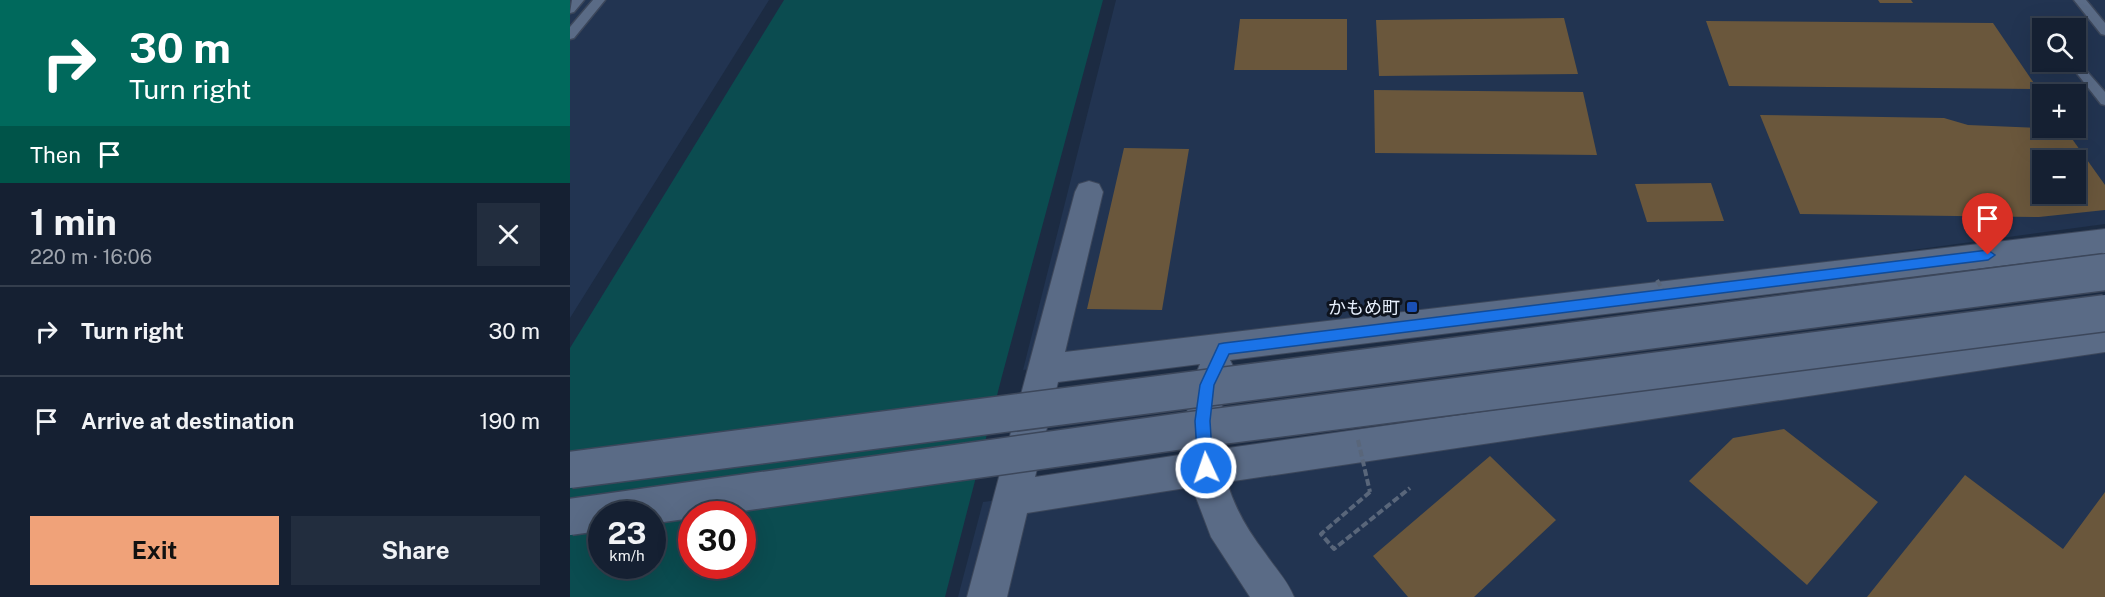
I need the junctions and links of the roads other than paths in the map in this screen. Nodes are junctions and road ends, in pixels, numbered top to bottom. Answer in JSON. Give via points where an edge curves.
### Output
{"nodes":[{"id":1,"x":578,"y":0,"type":"edge"},
{"id":2,"x":599,"y":0,"type":"edge"},
{"id":3,"x":2080,"y":0,"type":"edge"},
{"id":4,"x":570,"y":9,"type":"edge"},
{"id":5,"x":2105,"y":31,"type":"edge"},
{"id":6,"x":570,"y":35,"type":"edge"},
{"id":7,"x":2082,"y":72,"type":"edge"},
{"id":8,"x":2105,"y":101,"type":"edge"},
{"id":9,"x":1089,"y":192,"type":"dead end"},
{"id":10,"x":2105,"y":241,"type":"edge"},
{"id":11,"x":2105,"y":272,"type":"edge"},
{"id":12,"x":2105,"y":313,"type":"edge"},
{"id":13,"x":2105,"y":338,"type":"edge"},
{"id":14,"x":1224,"y":349,"type":"junction"},
{"id":15,"x":1043,"y":369,"type":"junction"},
{"id":16,"x":1206,"y":468,"type":"junction"},
{"id":17,"x":570,"y":470,"type":"edge"},
{"id":18,"x":1013,"y":498,"type":"junction"},
{"id":19,"x":570,"y":517,"type":"edge"},
{"id":20,"x":987,"y":597,"type":"edge"},
{"id":21,"x":1274,"y":597,"type":"edge"}],
"edges":[{"from":1,"to":4,"type":"lane"},
{"from":2,"to":6,"type":"lane"},
{"from":3,"to":5,"type":"lane"},
{"from":7,"to":8,"type":"lane"},
{"from":9,"to":15,"type":"street"},
{"from":10,"to":14,"type":"street"},
{"from":11,"to":17,"type":"street","bridge":true},
{"from":12,"to":19,"type":"street","bridge":true,"via":[[1195,430]]},
{"from":13,"to":16,"type":"street"},
{"from":14,"to":15,"type":"street"},
{"from":14,"to":16,"type":"street","via":[[1207,385],[1203,421]]},
{"from":15,"to":18,"type":"street"},
{"from":16,"to":18,"type":"street"},
{"from":16,"to":21,"type":"street","via":[[1220,513],[1246,560]]},
{"from":18,"to":20,"type":"street"}]}
